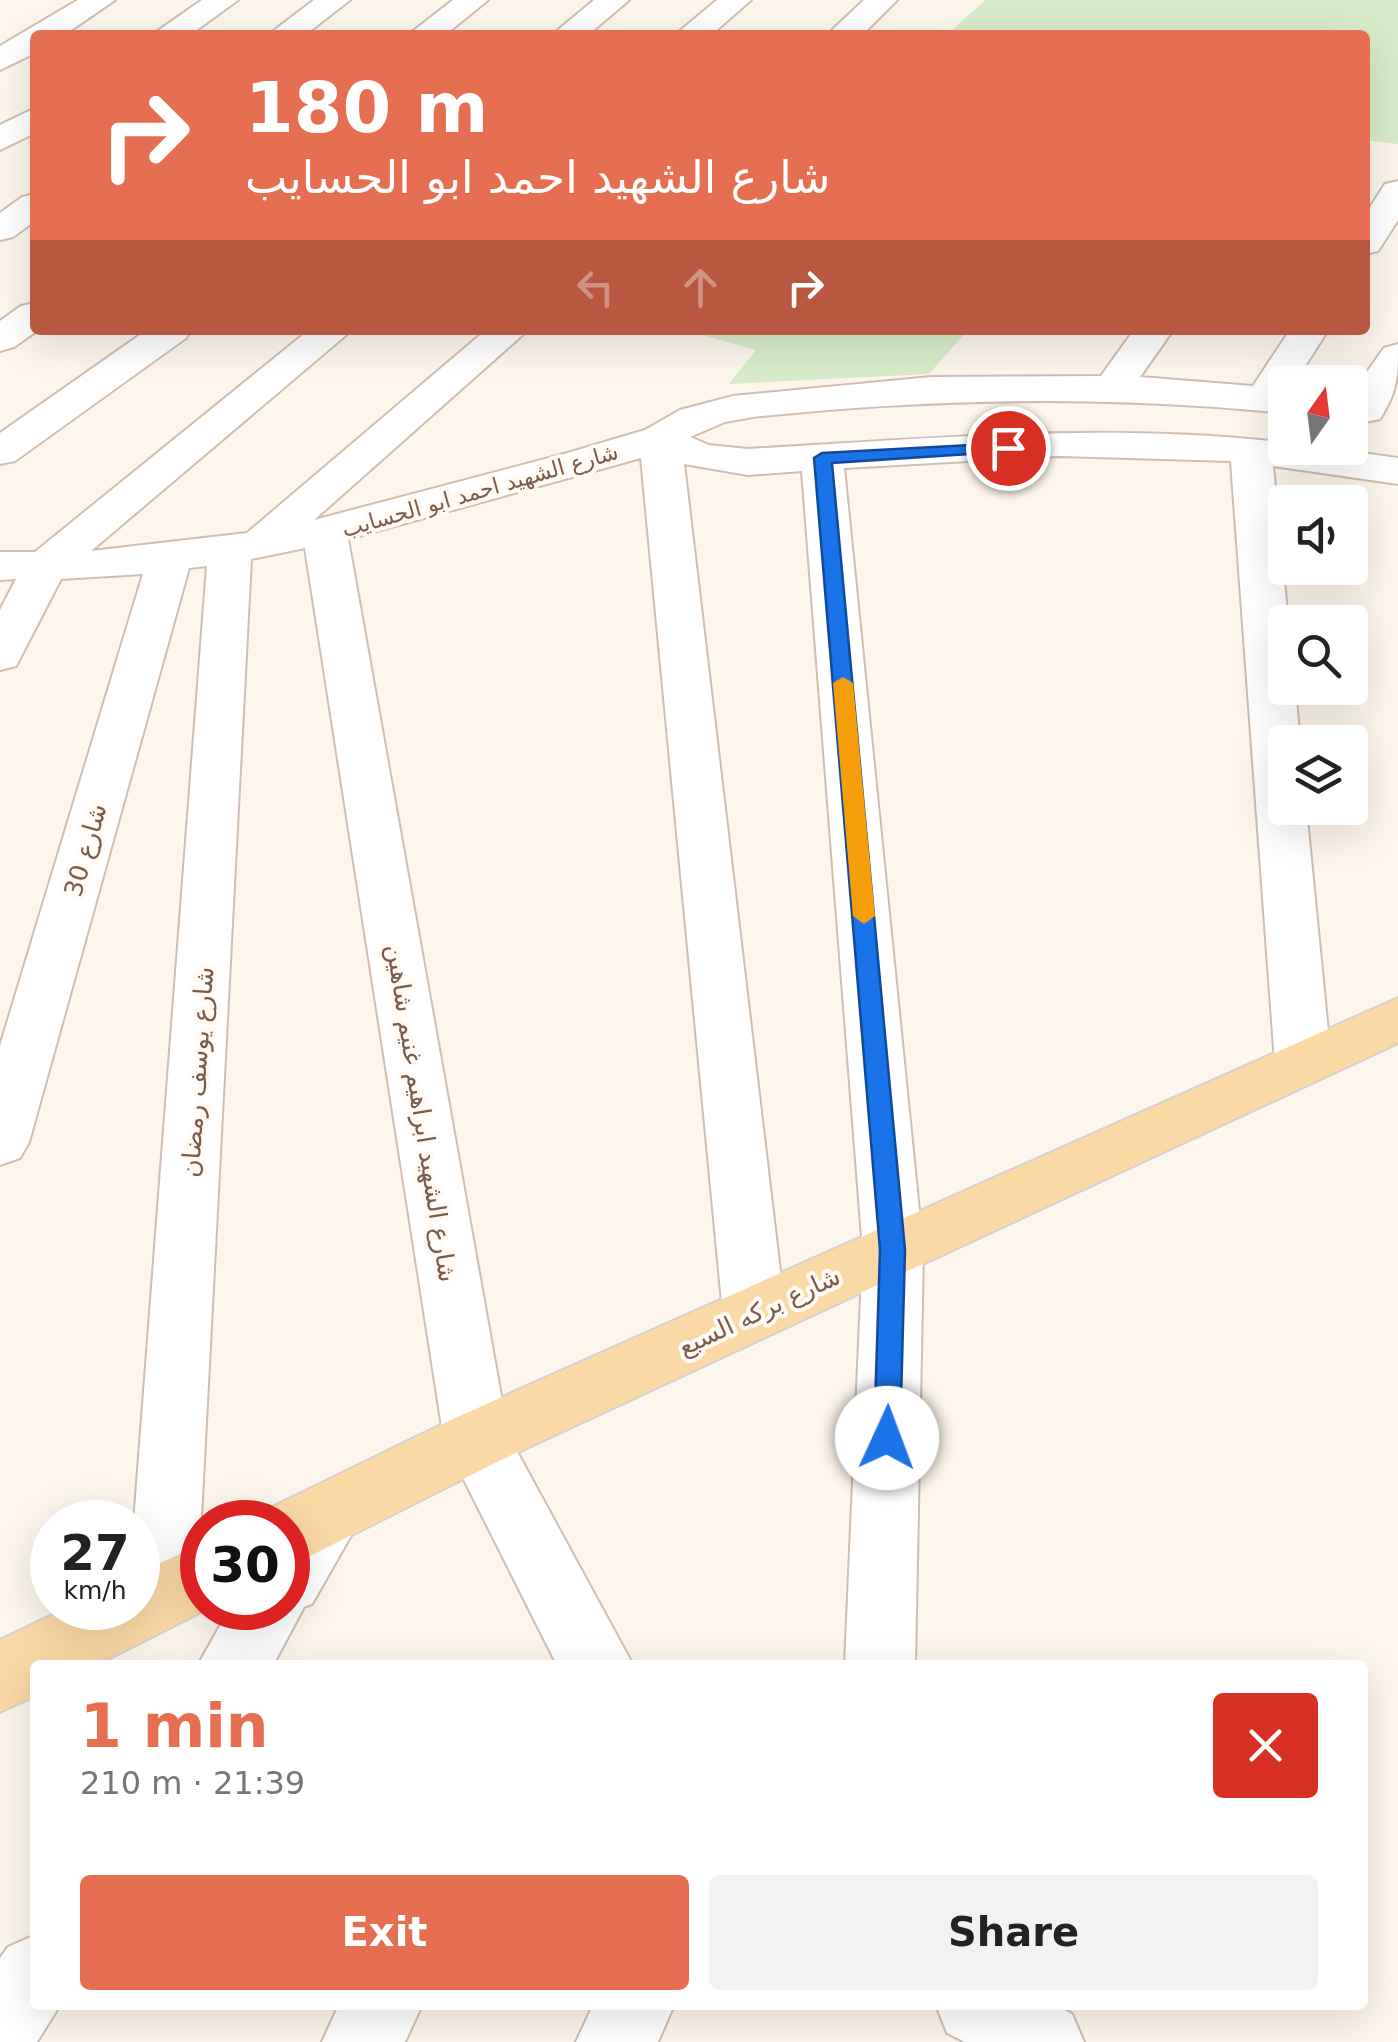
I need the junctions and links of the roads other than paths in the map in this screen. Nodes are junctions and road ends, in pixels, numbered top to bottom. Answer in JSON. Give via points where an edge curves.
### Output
{"nodes":[{"id":1,"x":100,"y":0,"type":"edge"},
{"id":2,"x":223,"y":0,"type":"edge"},
{"id":3,"x":335,"y":0,"type":"edge"},
{"id":4,"x":472,"y":0,"type":"edge"},
{"id":5,"x":614,"y":0,"type":"edge"},
{"id":6,"x":736,"y":0,"type":"edge"},
{"id":7,"x":882,"y":0,"type":"edge"},
{"id":8,"x":50,"y":30,"type":"edge"},
{"id":9,"x":176,"y":30,"type":"edge"},
{"id":10,"x":291,"y":30,"type":"edge"},
{"id":11,"x":431,"y":30,"type":"edge"},
{"id":12,"x":575,"y":30,"type":"edge"},
{"id":13,"x":697,"y":30,"type":"edge"},
{"id":14,"x":849,"y":30,"type":"edge"},
{"id":15,"x":30,"y":42,"type":"edge"},
{"id":16,"x":0,"y":60,"type":"edge"},
{"id":17,"x":30,"y":121,"type":"edge"},
{"id":18,"x":0,"y":140,"type":"edge"},
{"id":19,"x":1398,"y":192,"type":"edge"},
{"id":20,"x":30,"y":208,"type":"edge"},
{"id":21,"x":0,"y":229,"type":"edge"},
{"id":22,"x":1370,"y":235,"type":"edge"},
{"id":23,"x":30,"y":318,"type":"edge"},
{"id":24,"x":165,"y":335,"type":"edge"},
{"id":25,"x":327,"y":335,"type":"edge"},
{"id":26,"x":503,"y":335,"type":"edge"},
{"id":27,"x":1150,"y":335,"type":"edge"},
{"id":28,"x":1307,"y":335,"type":"edge"},
{"id":29,"x":0,"y":339,"type":"edge"},
{"id":30,"x":1398,"y":356,"type":"edge"},
{"id":31,"x":1292,"y":365,"type":"edge"},
{"id":32,"x":1029,"y":385,"type":"junction"},
{"id":33,"x":1114,"y":386,"type":"junction"},
{"id":34,"x":1155,"y":387,"type":"junction"},
{"id":35,"x":1268,"y":399,"type":"edge"},
{"id":36,"x":1372,"y":410,"type":"edge"},
{"id":37,"x":660,"y":439,"type":"junction"},
{"id":38,"x":1160,"y":444,"type":"junction"},
{"id":39,"x":1046,"y":446,"type":"junction"},
{"id":40,"x":1251,"y":451,"type":"junction"},
{"id":41,"x":0,"y":452,"type":"edge"},
{"id":42,"x":822,"y":458,"type":"junction"},
{"id":43,"x":1398,"y":471,"type":"edge"},
{"id":44,"x":325,"y":534,"type":"junction"},
{"id":45,"x":244,"y":548,"type":"junction"},
{"id":46,"x":170,"y":558,"type":"junction"},
{"id":47,"x":0,"y":566,"type":"edge"},
{"id":48,"x":45,"y":566,"type":"junction"},
{"id":49,"x":0,"y":655,"type":"edge"},
{"id":50,"x":1398,"y":1019,"type":"edge"},
{"id":51,"x":1304,"y":1062,"type":"junction"},
{"id":52,"x":0,"y":1142,"type":"edge"},
{"id":53,"x":892,"y":1250,"type":"junction"},
{"id":54,"x":754,"y":1313,"type":"junction"},
{"id":55,"x":476,"y":1440,"type":"junction"},
{"id":56,"x":188,"y":1500,"type":"edge"},
{"id":57,"x":310,"y":1522,"type":"edge"},
{"id":58,"x":180,"y":1587,"type":"edge"},
{"id":59,"x":256,"y":1630,"type":"edge"},
{"id":60,"x":34,"y":1660,"type":"edge"},
{"id":61,"x":236,"y":1660,"type":"edge"},
{"id":62,"x":587,"y":1660,"type":"edge"},
{"id":63,"x":880,"y":1660,"type":"edge"},
{"id":64,"x":30,"y":1662,"type":"edge"},
{"id":65,"x":0,"y":1677,"type":"edge"},
{"id":66,"x":30,"y":1982,"type":"edge"},
{"id":67,"x":380,"y":2010,"type":"edge"},
{"id":68,"x":632,"y":2010,"type":"edge"},
{"id":69,"x":0,"y":2028,"type":"edge"},
{"id":70,"x":362,"y":2042,"type":"edge"},
{"id":71,"x":616,"y":2042,"type":"edge"}],
"edges":[{"from":1,"to":8,"type":"street"},
{"from":2,"to":9,"type":"street"},
{"from":3,"to":10,"type":"street"},
{"from":4,"to":11,"type":"street"},
{"from":5,"to":12,"type":"street"},
{"from":6,"to":13,"type":"street"},
{"from":7,"to":14,"type":"street"},
{"from":15,"to":16,"type":"street"},
{"from":17,"to":18,"type":"street"},
{"from":19,"to":22,"type":"street"},
{"from":20,"to":21,"type":"street"},
{"from":23,"to":29,"type":"street"},
{"from":24,"to":41,"type":"street"},
{"from":25,"to":48,"type":"street"},
{"from":26,"to":45,"type":"street"},
{"from":27,"to":33,"type":"street"},
{"from":28,"to":31,"type":"street"},
{"from":30,"to":36,"type":"street"},
{"from":32,"to":33,"type":"street","name":"شارع الشهيد احمد ابو الحسايب"},
{"from":32,"to":37,"type":"street","name":"شارع الشهيد احمد ابو الحسايب","via":[[725,409]]},
{"from":32,"to":39,"type":"street"},
{"from":33,"to":34,"type":"street","name":"شارع الشهيد احمد ابو الحسايب"},
{"from":34,"to":35,"type":"street","name":"شارع الشهيد احمد ابو الحسايب"},
{"from":34,"to":38,"type":"street"},
{"from":37,"to":42,"type":"street","via":[[724,460]]},
{"from":37,"to":44,"type":"street","name":"شارع الشهيد احمد ابو الحسايب"},
{"from":37,"to":54,"type":"street"},
{"from":38,"to":39,"type":"street"},
{"from":38,"to":40,"type":"street"},
{"from":39,"to":42,"type":"street"},
{"from":40,"to":43,"type":"street"},
{"from":40,"to":51,"type":"street"},
{"from":42,"to":53,"type":"street"},
{"from":44,"to":45,"type":"street","name":"شارع الشهيد احمد ابو الحسايب"},
{"from":44,"to":55,"type":"street","name":"شارع الشهيد ابراهيم غنيم شاهين"},
{"from":45,"to":46,"type":"street","name":"شارع الشهيد احمد ابو الحسايب"},
{"from":45,"to":56,"type":"street","name":"شارع يوسف رمضان"},
{"from":46,"to":48,"type":"street","name":"شارع الشهيد احمد ابو الحسايب"},
{"from":46,"to":52,"type":"street","name":"شارع 30"},
{"from":47,"to":48,"type":"street","name":"شارع الشهيد احمد ابو الحسايب"},
{"from":48,"to":49,"type":"street"},
{"from":50,"to":51,"type":"main road","name":"شارع بركه السبع"},
{"from":51,"to":53,"type":"main road","name":"شارع بركه السبع"},
{"from":53,"to":54,"type":"main road","name":"شارع بركه السبع"},
{"from":53,"to":63,"type":"street"},
{"from":54,"to":55,"type":"main road","name":"شارع بركه السبع"},
{"from":55,"to":57,"type":"main road","name":"شارع بركه السبع"},
{"from":55,"to":62,"type":"street","name":"شارع الشهيد ابراهيم غنيم شاهين"},
{"from":58,"to":60,"type":"main road"},
{"from":59,"to":61,"type":"street"},
{"from":64,"to":65,"type":"main road"},
{"from":66,"to":69,"type":"street"},
{"from":67,"to":70,"type":"street"},
{"from":68,"to":71,"type":"street"}]}
